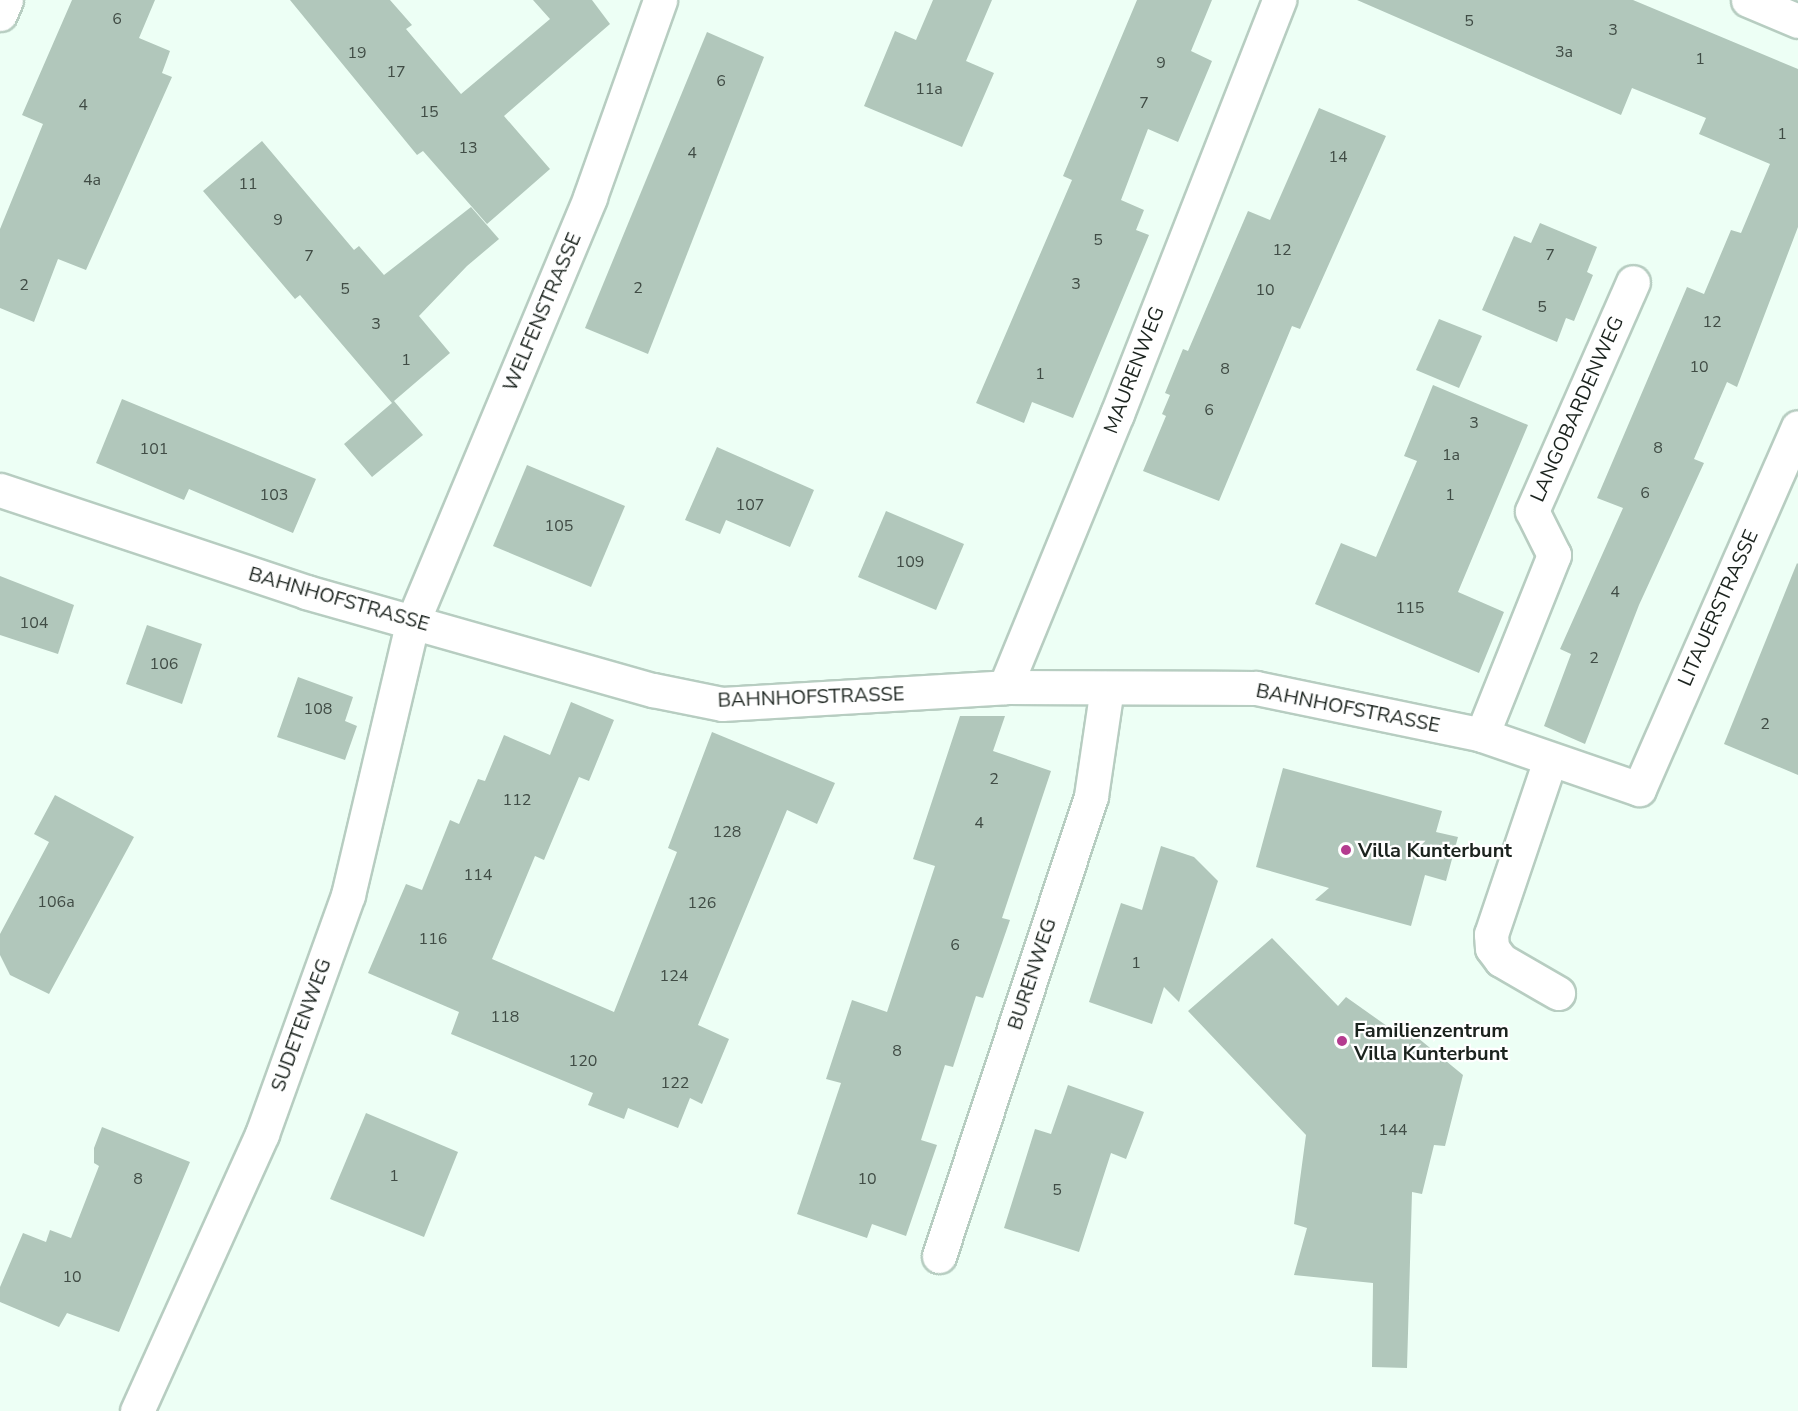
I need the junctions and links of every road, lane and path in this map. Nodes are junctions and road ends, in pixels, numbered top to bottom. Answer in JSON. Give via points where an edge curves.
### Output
{"nodes":[{"id":1,"x":6,"y":0,"type":"edge"},
{"id":2,"x":660,"y":0,"type":"edge"},
{"id":3,"x":1279,"y":0,"type":"edge"},
{"id":4,"x":1748,"y":0,"type":"edge"},
{"id":5,"x":0,"y":14,"type":"edge"},
{"id":6,"x":1798,"y":21,"type":"edge"},
{"id":7,"x":1633,"y":282,"type":"dead end"},
{"id":8,"x":1798,"y":427,"type":"edge"},
{"id":9,"x":0,"y":490,"type":"edge"},
{"id":10,"x":412,"y":621,"type":"junction"},
{"id":11,"x":1005,"y":687,"type":"junction"},
{"id":12,"x":1107,"y":688,"type":"junction"},
{"id":13,"x":1482,"y":735,"type":"junction"},
{"id":14,"x":1550,"y":760,"type":"junction"},
{"id":15,"x":1639,"y":789,"type":"joint"},
{"id":16,"x":1558,"y":993,"type":"dead end"},
{"id":17,"x":939,"y":1256,"type":"dead end"},
{"id":18,"x":137,"y":1411,"type":"edge"}],
"edges":[{"from":1,"to":5,"type":"street"},
{"from":2,"to":10,"type":"street","name":"WELFENSTRASSE","via":[[590,197]]},
{"from":3,"to":11,"type":"street","name":"MAURENWEG"},
{"from":4,"to":6,"type":"street"},
{"from":7,"to":13,"type":"street","name":"LANGOBARDENWEG","via":[[1532,511],[1554,555]]},
{"from":8,"to":15,"type":"street","name":"LITAUERSTRASSE"},
{"from":9,"to":10,"type":"street","name":"BAHNHOFSTRASSE","via":[[306,592]]},
{"from":10,"to":11,"type":"street","name":"BAHNHOFSTRASSE","via":[[653,690],[722,704]]},
{"from":10,"to":18,"type":"street","name":"SUDETENWEG","via":[[348,895],[262,1134]]},
{"from":11,"to":12,"type":"street","name":"BAHNHOFSTRASSE"},
{"from":12,"to":13,"type":"street","name":"BAHNHOFSTRASSE","via":[[1256,688]]},
{"from":12,"to":17,"type":"street","name":"BURENWEG","via":[[1091,796]]},
{"from":13,"to":14,"type":"street","name":"BAHNHOFSTRASSE"},
{"from":14,"to":15,"type":"street","name":"BAHNHOFSTRASSE"},
{"from":14,"to":16,"type":"street","via":[[1491,934],[1492,948],[1501,960]]}]}
